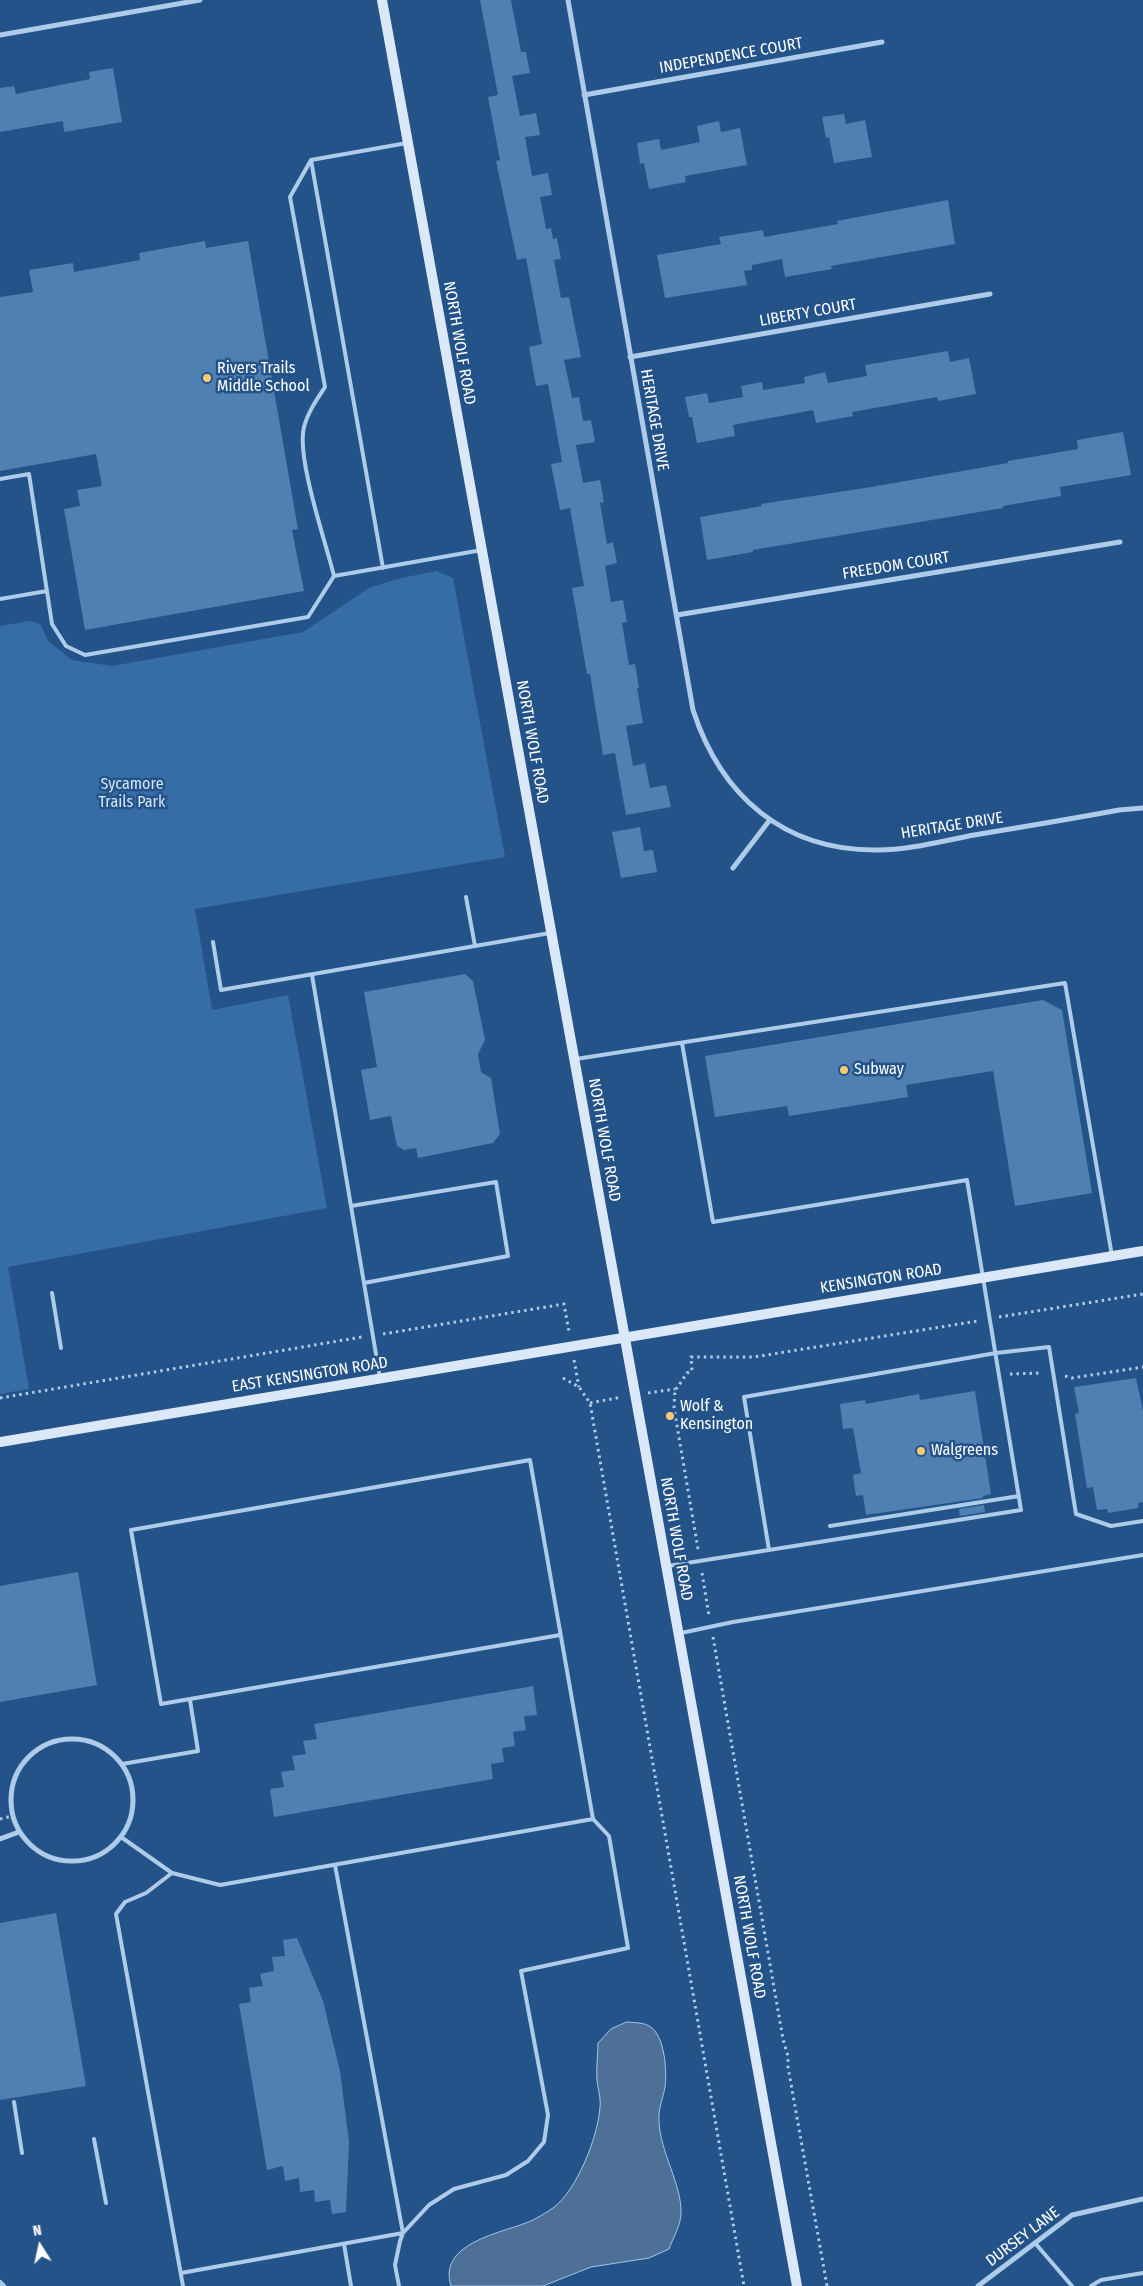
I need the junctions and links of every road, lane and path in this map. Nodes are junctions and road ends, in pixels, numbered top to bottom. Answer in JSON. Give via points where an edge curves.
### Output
{"nodes":[{"id":1,"x":200,"y":0,"type":"edge"},
{"id":2,"x":382,"y":0,"type":"edge"},
{"id":3,"x":568,"y":0,"type":"edge"},
{"id":4,"x":0,"y":35,"type":"edge"},
{"id":5,"x":882,"y":42,"type":"dead end"},
{"id":6,"x":584,"y":95,"type":"junction"},
{"id":7,"x":408,"y":143,"type":"junction"},
{"id":8,"x":311,"y":160,"type":"junction"},
{"id":9,"x":990,"y":294,"type":"dead end"},
{"id":10,"x":630,"y":357,"type":"junction"},
{"id":11,"x":0,"y":479,"type":"edge"},
{"id":12,"x":1120,"y":542,"type":"dead end"},
{"id":13,"x":482,"y":550,"type":"junction"},
{"id":14,"x":383,"y":568,"type":"junction"},
{"id":15,"x":334,"y":576,"type":"junction"},
{"id":16,"x":47,"y":591,"type":"junction"},
{"id":17,"x":0,"y":599,"type":"edge"},
{"id":18,"x":677,"y":616,"type":"junction"},
{"id":19,"x":1143,"y":808,"type":"edge"},
{"id":20,"x":769,"y":821,"type":"junction"},
{"id":21,"x":733,"y":868,"type":"dead end"},
{"id":22,"x":466,"y":897,"type":"dead end"},
{"id":23,"x":551,"y":933,"type":"junction"},
{"id":24,"x":213,"y":942,"type":"dead end"},
{"id":25,"x":475,"y":946,"type":"junction"},
{"id":26,"x":312,"y":975,"type":"junction"},
{"id":27,"x":682,"y":1043,"type":"junction"},
{"id":28,"x":574,"y":1060,"type":"junction"},
{"id":29,"x":351,"y":1206,"type":"junction"},
{"id":30,"x":1143,"y":1251,"type":"edge"},
{"id":31,"x":1112,"y":1256,"type":"junction"},
{"id":32,"x":984,"y":1277,"type":"junction"},
{"id":33,"x":364,"y":1283,"type":"junction"},
{"id":34,"x":52,"y":1293,"type":"dead end"},
{"id":35,"x":1143,"y":1294,"type":"edge"},
{"id":36,"x":564,"y":1304,"type":"dead end"},
{"id":37,"x":991,"y":1319,"type":"junction"},
{"id":38,"x":373,"y":1335,"type":"junction"},
{"id":39,"x":624,"y":1336,"type":"junction"},
{"id":40,"x":61,"y":1348,"type":"dead end"},
{"id":41,"x":996,"y":1353,"type":"junction"},
{"id":42,"x":1143,"y":1367,"type":"edge"},
{"id":43,"x":1053,"y":1374,"type":"junction"},
{"id":44,"x":1000,"y":1375,"type":"junction"},
{"id":45,"x":380,"y":1378,"type":"junction"},
{"id":46,"x":563,"y":1378,"type":"dead end"},
{"id":47,"x":0,"y":1398,"type":"edge"},
{"id":48,"x":0,"y":1442,"type":"edge"},
{"id":49,"x":1019,"y":1496,"type":"junction"},
{"id":50,"x":1143,"y":1521,"type":"edge"},
{"id":51,"x":830,"y":1526,"type":"dead end"},
{"id":52,"x":769,"y":1550,"type":"junction"},
{"id":53,"x":1143,"y":1555,"type":"edge"},
{"id":54,"x":700,"y":1561,"type":"junction"},
{"id":55,"x":666,"y":1566,"type":"junction"},
{"id":56,"x":711,"y":1627,"type":"junction"},
{"id":57,"x":678,"y":1633,"type":"junction"},
{"id":58,"x":560,"y":1635,"type":"junction"},
{"id":59,"x":190,"y":1700,"type":"junction"},
{"id":60,"x":122,"y":1764,"type":"junction"},
{"id":61,"x":12,"y":1816,"type":"junction"},
{"id":62,"x":0,"y":1819,"type":"edge"},
{"id":63,"x":593,"y":1819,"type":"junction"},
{"id":64,"x":19,"y":1832,"type":"junction"},
{"id":65,"x":121,"y":1837,"type":"junction"},
{"id":66,"x":0,"y":1839,"type":"edge"},
{"id":67,"x":336,"y":1865,"type":"junction"},
{"id":68,"x":172,"y":1874,"type":"junction"},
{"id":69,"x":14,"y":2102,"type":"dead end"},
{"id":70,"x":94,"y":2139,"type":"dead end"},
{"id":71,"x":22,"y":2153,"type":"dead end"},
{"id":72,"x":1143,"y":2198,"type":"edge"},
{"id":73,"x":106,"y":2203,"type":"dead end"},
{"id":74,"x":404,"y":2233,"type":"junction"},
{"id":75,"x":1035,"y":2243,"type":"junction"},
{"id":76,"x":344,"y":2244,"type":"junction"},
{"id":77,"x":181,"y":2273,"type":"junction"},
{"id":78,"x":1143,"y":2273,"type":"edge"},
{"id":79,"x":183,"y":2286,"type":"edge"},
{"id":80,"x":351,"y":2286,"type":"edge"},
{"id":81,"x":400,"y":2286,"type":"edge"},
{"id":82,"x":744,"y":2286,"type":"edge"},
{"id":83,"x":797,"y":2286,"type":"edge"},
{"id":84,"x":827,"y":2286,"type":"edge"},
{"id":85,"x":978,"y":2286,"type":"edge"},
{"id":86,"x":1072,"y":2286,"type":"edge"},
{"id":87,"x":1091,"y":2286,"type":"edge"}],
"edges":[{"from":1,"to":4,"type":"street"},
{"from":2,"to":7,"type":"main road","name":"NORTH WOLF ROAD"},
{"from":3,"to":6,"type":"street","name":"HERITAGE DRIVE"},
{"from":5,"to":6,"type":"street","name":"INDEPENDENCE COURT"},
{"from":6,"to":10,"type":"street","name":"HERITAGE DRIVE"},
{"from":7,"to":8,"type":"lane"},
{"from":7,"to":13,"type":"main road","name":"NORTH WOLF ROAD"},
{"from":8,"to":14,"type":"lane"},
{"from":8,"to":15,"type":"lane","via":[[290,197],[325,387],[304,428],[303,455]]},
{"from":9,"to":10,"type":"street","name":"LIBERTY COURT"},
{"from":10,"to":18,"type":"street","name":"HERITAGE DRIVE"},
{"from":11,"to":16,"type":"lane","via":[[29,474]]},
{"from":12,"to":18,"type":"street","name":"FREEDOM COURT"},
{"from":13,"to":14,"type":"lane"},
{"from":13,"to":23,"type":"main road","name":"NORTH WOLF ROAD"},
{"from":14,"to":15,"type":"lane"},
{"from":15,"to":16,"type":"lane","via":[[308,617],[85,655],[66,646],[52,624]]},
{"from":16,"to":17,"type":"lane"},
{"from":18,"to":20,"type":"street","name":"HERITAGE DRIVE","via":[[693,710],[701,734],[714,759],[739,793]]},
{"from":19,"to":20,"type":"street","name":"HERITAGE DRIVE","via":[[877,850],[818,843],[794,835]]},
{"from":20,"to":21,"type":"street"},
{"from":22,"to":25,"type":"lane"},
{"from":23,"to":25,"type":"lane"},
{"from":23,"to":28,"type":"main road","name":"NORTH WOLF ROAD"},
{"from":24,"to":26,"type":"lane","via":[[221,990]]},
{"from":25,"to":26,"type":"lane"},
{"from":26,"to":29,"type":"lane"},
{"from":27,"to":28,"type":"lane"},
{"from":27,"to":31,"type":"lane","via":[[1065,984]]},
{"from":27,"to":32,"type":"lane","via":[[713,1222],[967,1180]]},
{"from":28,"to":39,"type":"main road","name":"NORTH WOLF ROAD"},
{"from":29,"to":33,"type":"lane"},
{"from":29,"to":33,"type":"lane","via":[[496,1182],[508,1256]]},
{"from":30,"to":31,"type":"main road","name":"KENSINGTON ROAD"},
{"from":31,"to":32,"type":"main road","name":"KENSINGTON ROAD"},
{"from":32,"to":37,"type":"lane"},
{"from":32,"to":39,"type":"main road","name":"KENSINGTON ROAD"},
{"from":33,"to":38,"type":"lane"},
{"from":34,"to":40,"type":"lane"},
{"from":35,"to":37,"type":"path"},
{"from":36,"to":38,"type":"path"},
{"from":37,"to":41,"type":"lane"},
{"from":37,"to":54,"type":"path","via":[[754,1357],[691,1357],[692,1372],[687,1373],[675,1389],[674,1408]]},
{"from":38,"to":45,"type":"lane"},
{"from":38,"to":47,"type":"path"},
{"from":39,"to":45,"type":"main road","name":"EAST KENSINGTON ROAD"},
{"from":39,"to":55,"type":"main road","name":"NORTH WOLF ROAD"},
{"from":41,"to":43,"type":"lane","via":[[1049,1347]]},
{"from":41,"to":44,"type":"lane"},
{"from":41,"to":52,"type":"lane","via":[[744,1397]]},
{"from":42,"to":43,"type":"path","via":[[1072,1378]]},
{"from":43,"to":44,"type":"path"},
{"from":43,"to":50,"type":"lane","via":[[1076,1514],[1112,1526]]},
{"from":44,"to":49,"type":"lane"},
{"from":45,"to":48,"type":"main road","name":"EAST KENSINGTON ROAD"},
{"from":46,"to":82,"type":"path","via":[[579,1387],[590,1403]]},
{"from":49,"to":51,"type":"lane"},
{"from":49,"to":52,"type":"lane","via":[[1021,1510]]},
{"from":52,"to":54,"type":"lane"},
{"from":53,"to":56,"type":"lane"},
{"from":54,"to":55,"type":"lane"},
{"from":54,"to":56,"type":"path"},
{"from":55,"to":57,"type":"main road","name":"NORTH WOLF ROAD"},
{"from":56,"to":57,"type":"lane"},
{"from":56,"to":84,"type":"path"},
{"from":57,"to":83,"type":"main road","name":"NORTH WOLF ROAD"},
{"from":58,"to":59,"type":"lane"},
{"from":58,"to":59,"type":"lane","via":[[530,1460],[132,1530],[161,1704]]},
{"from":58,"to":63,"type":"lane"},
{"from":59,"to":60,"type":"lane","via":[[198,1751]]},
{"from":60,"to":61,"type":"street","via":[[106,1749],[87,1740],[66,1739],[45,1745],[28,1757],[16,1774],[10,1794]]},
{"from":60,"to":65,"type":"street","via":[[130,1781],[133,1801],[130,1820]]},
{"from":61,"to":62,"type":"path"},
{"from":61,"to":64,"type":"street"},
{"from":63,"to":67,"type":"lane"},
{"from":63,"to":74,"type":"lane","via":[[609,1836],[628,1948],[522,1971],[548,2115],[544,2142],[528,2161],[506,2175],[454,2189],[429,2205]]},
{"from":64,"to":65,"type":"street","via":[[32,1847],[49,1857],[68,1861],[88,1859],[106,1851]]},
{"from":64,"to":66,"type":"street"},
{"from":65,"to":68,"type":"lane"},
{"from":67,"to":68,"type":"lane","via":[[220,1885]]},
{"from":67,"to":74,"type":"lane"},
{"from":68,"to":77,"type":"lane","via":[[125,1902],[116,1914]]},
{"from":69,"to":71,"type":"lane"},
{"from":70,"to":73,"type":"lane"},
{"from":72,"to":75,"type":"street","name":"DURSEY LANE","via":[[1072,2216]]},
{"from":74,"to":76,"type":"lane"},
{"from":74,"to":81,"type":"lane","via":[[395,2265]]},
{"from":75,"to":85,"type":"street","name":"DURSEY LANE"},
{"from":75,"to":86,"type":"lane"},
{"from":76,"to":77,"type":"lane"},
{"from":76,"to":80,"type":"lane"},
{"from":77,"to":79,"type":"lane"},
{"from":78,"to":87,"type":"lane","via":[[1101,2280]]}]}
